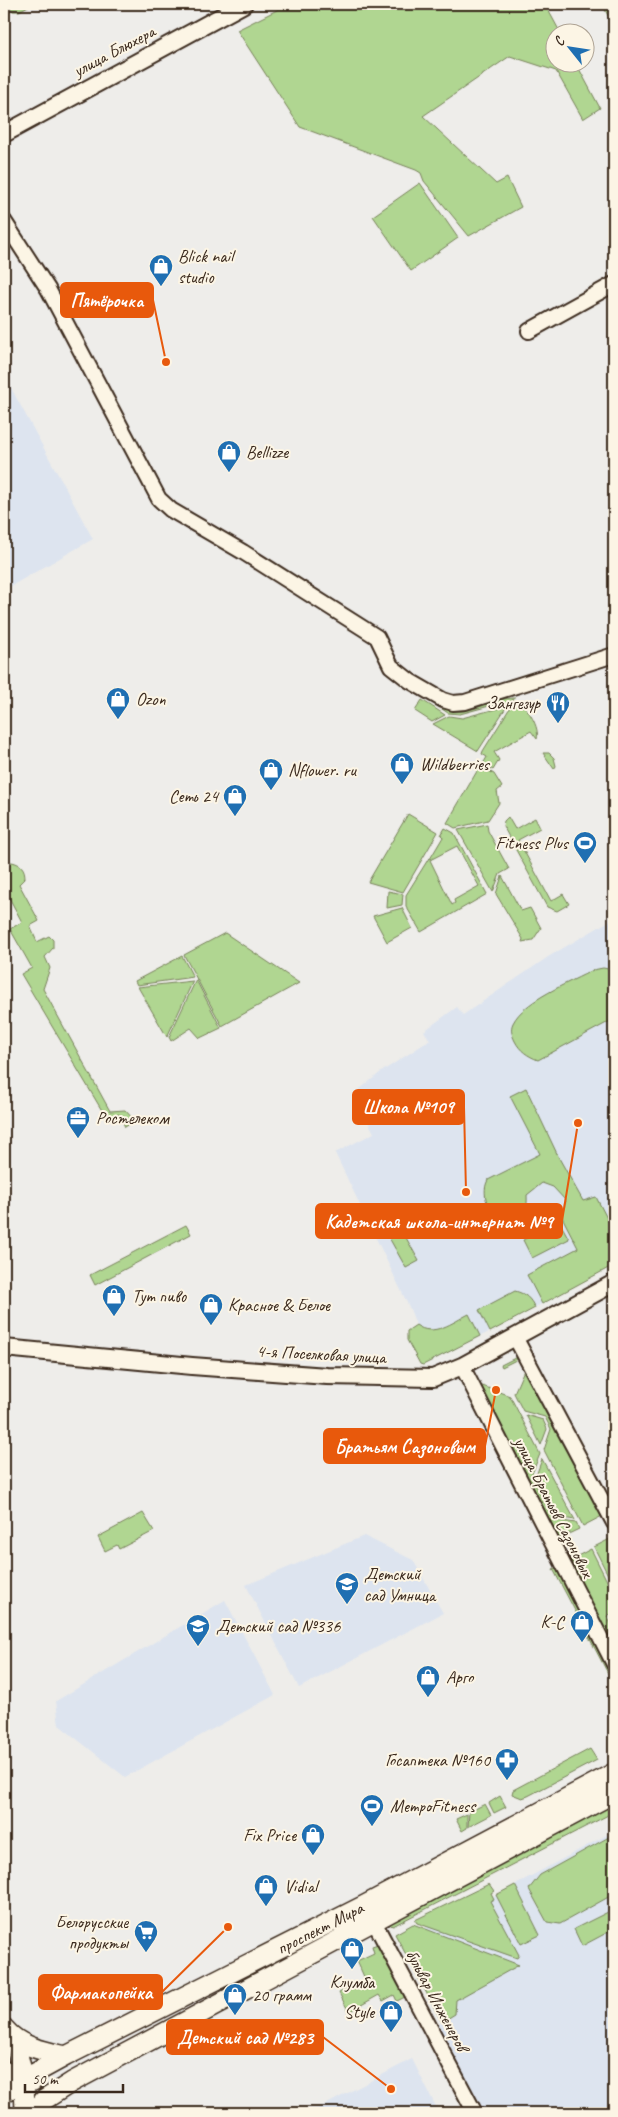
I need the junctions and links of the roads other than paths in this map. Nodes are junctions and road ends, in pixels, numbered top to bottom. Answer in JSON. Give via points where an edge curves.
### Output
{"nodes":[{"id":1,"x":244,"y":4,"type":"edge"},
{"id":2,"x":4,"y":134,"type":"edge"},
{"id":3,"x":4,"y":222,"type":"edge"},
{"id":4,"x":614,"y":284,"type":"edge"},
{"id":5,"x":529,"y":332,"type":"dead end"},
{"id":6,"x":614,"y":655,"type":"edge"},
{"id":7,"x":614,"y":1283,"type":"edge"},
{"id":8,"x":515,"y":1338,"type":"junction"},
{"id":9,"x":4,"y":1348,"type":"edge"},
{"id":10,"x":462,"y":1366,"type":"junction"},
{"id":11,"x":614,"y":1523,"type":"edge"},
{"id":12,"x":614,"y":1664,"type":"edge"},
{"id":13,"x":614,"y":1772,"type":"edge"},
{"id":14,"x":614,"y":1793,"type":"edge"},
{"id":15,"x":369,"y":1913,"type":"junction"},
{"id":16,"x":9,"y":2034,"type":"edge"},
{"id":17,"x":66,"y":2056,"type":"junction"},
{"id":18,"x":4,"y":2071,"type":"edge"},
{"id":19,"x":24,"y":2079,"type":"junction"},
{"id":20,"x":72,"y":2082,"type":"junction"},
{"id":21,"x":4,"y":2093,"type":"edge"},
{"id":22,"x":25,"y":2113,"type":"edge"},
{"id":23,"x":34,"y":2113,"type":"edge"},
{"id":24,"x":475,"y":2113,"type":"edge"}],
"edges":[{"from":1,"to":2,"type":"street","name":"улица Блюхера"},
{"from":3,"to":6,"type":"street","via":[[48,289],[159,499],[171,510],[377,637],[391,666],[410,681],[443,700],[465,702]]},
{"from":4,"to":5,"type":"street"},
{"from":7,"to":8,"type":"street","name":"4-я Поселковая улица"},
{"from":8,"to":10,"type":"street","name":"4-я Поселковая улица"},
{"from":8,"to":11,"type":"street"},
{"from":9,"to":10,"type":"street","name":"4-я Поселковая улица","via":[[327,1376],[433,1378]]},
{"from":10,"to":12,"type":"street","name":"улица Братьев Сазоновых"},
{"from":13,"to":15,"type":"main road","name":"проспект Мира"},
{"from":14,"to":15,"type":"main road","name":"проспект Мира"},
{"from":15,"to":17,"type":"main road","name":"проспект Мира"},
{"from":15,"to":20,"type":"main road","name":"проспект Мира"},
{"from":15,"to":24,"type":"street","name":"бульвар Инженеров"},
{"from":16,"to":17,"type":"main road","via":[[40,2051]]},
{"from":16,"to":19,"type":"main road"},
{"from":17,"to":19,"type":"main road","name":"проспект Мира"},
{"from":18,"to":19,"type":"main road"},
{"from":19,"to":20,"type":"main road"},
{"from":19,"to":21,"type":"main road","name":"проспект Мира"},
{"from":19,"to":22,"type":"main road"},
{"from":20,"to":23,"type":"main road","name":"проспект Мира","via":[[44,2100]]}]}
